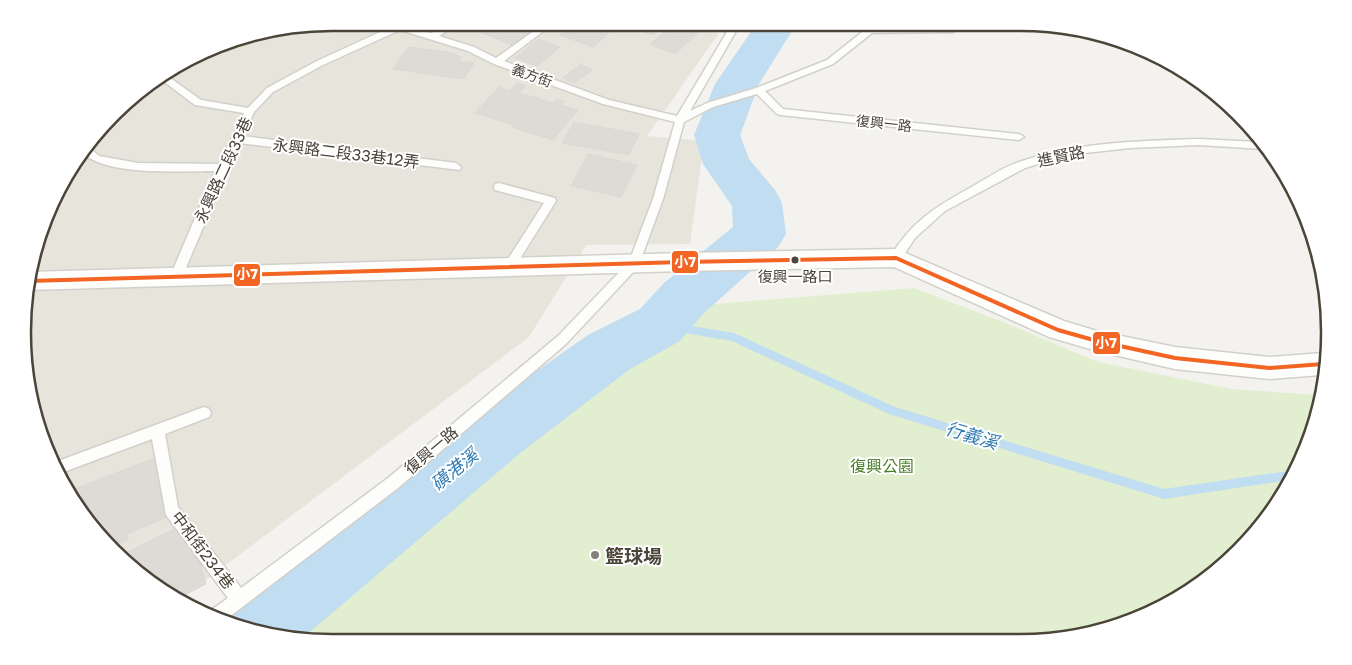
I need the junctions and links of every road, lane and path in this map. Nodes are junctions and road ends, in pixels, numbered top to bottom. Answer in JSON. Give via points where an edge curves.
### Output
{"nodes":[{"id":1,"x":389,"y":31,"type":"edge"},
{"id":2,"x":411,"y":31,"type":"edge"},
{"id":3,"x":440,"y":31,"type":"edge"},
{"id":4,"x":538,"y":31,"type":"edge"},
{"id":5,"x":732,"y":31,"type":"edge"},
{"id":6,"x":865,"y":31,"type":"edge"},
{"id":7,"x":431,"y":37,"type":"junction"},
{"id":8,"x":497,"y":62,"type":"junction"},
{"id":9,"x":167,"y":81,"type":"edge"},
{"id":10,"x":759,"y":90,"type":"junction"},
{"id":11,"x":250,"y":111,"type":"junction"},
{"id":12,"x":680,"y":120,"type":"junction"},
{"id":13,"x":1018,"y":136,"type":"dead end"},
{"id":14,"x":236,"y":140,"type":"junction"},
{"id":15,"x":1255,"y":146,"type":"edge"},
{"id":16,"x":90,"y":154,"type":"edge"},
{"id":17,"x":222,"y":168,"type":"junction"},
{"id":18,"x":456,"y":168,"type":"dead end"},
{"id":19,"x":499,"y":187,"type":"dead end"},
{"id":20,"x":896,"y":258,"type":"junction"},
{"id":21,"x":634,"y":264,"type":"junction"},
{"id":22,"x":509,"y":267,"type":"junction"},
{"id":23,"x":176,"y":277,"type":"junction"},
{"id":24,"x":36,"y":281,"type":"edge"},
{"id":25,"x":1319,"y":364,"type":"edge"},
{"id":26,"x":204,"y":413,"type":"dead end"},
{"id":27,"x":158,"y":431,"type":"junction"},
{"id":28,"x":62,"y":466,"type":"edge"},
{"id":29,"x":240,"y":599,"type":"junction"},
{"id":30,"x":221,"y":612,"type":"edge"}],
"edges":[{"from":1,"to":11,"type":"lane","name":"永興路二段33巷","via":[[270,90]]},
{"from":2,"to":7,"type":"lane","name":"義方街"},
{"from":3,"to":7,"type":"lane"},
{"from":4,"to":8,"type":"lane"},
{"from":5,"to":12,"type":"lane","name":"復興一路"},
{"from":6,"to":10,"type":"lane","via":[[830,62]]},
{"from":7,"to":8,"type":"lane","name":"義方街","via":[[471,49]]},
{"from":8,"to":12,"type":"lane","name":"義方街","via":[[606,102]]},
{"from":9,"to":11,"type":"lane","via":[[198,103]]},
{"from":10,"to":12,"type":"lane"},
{"from":10,"to":13,"type":"lane","name":"復興一路","via":[[780,112]]},
{"from":11,"to":14,"type":"lane","name":"永興路二段33巷"},
{"from":12,"to":21,"type":"lane","name":"復興一路","via":[[658,199]]},
{"from":14,"to":17,"type":"lane","name":"永興路二段33巷"},
{"from":14,"to":18,"type":"lane","name":"永興路二段33巷12弄"},
{"from":15,"to":20,"type":"lane","name":"進賢路","via":[[1199,142],[1130,145],[1067,152],[1021,165],[941,208],[910,235]]},
{"from":16,"to":17,"type":"lane","via":[[96,159],[138,167]]},
{"from":17,"to":23,"type":"lane","name":"永興路二段33巷"},
{"from":19,"to":22,"type":"lane","via":[[551,201]]},
{"from":20,"to":21,"type":"street"},
{"from":20,"to":25,"type":"street","via":[[1058,330],[1097,341],[1175,358],[1269,368]]},
{"from":21,"to":22,"type":"street"},
{"from":21,"to":29,"type":"lane","name":"復興一路","via":[[562,340],[393,483]]},
{"from":22,"to":23,"type":"street"},
{"from":23,"to":24,"type":"street"},
{"from":26,"to":27,"type":"lane"},
{"from":27,"to":28,"type":"lane"},
{"from":27,"to":29,"type":"lane","name":"中和街234巷","via":[[171,510]]},
{"from":29,"to":30,"type":"lane","name":"復興一路"}]}
